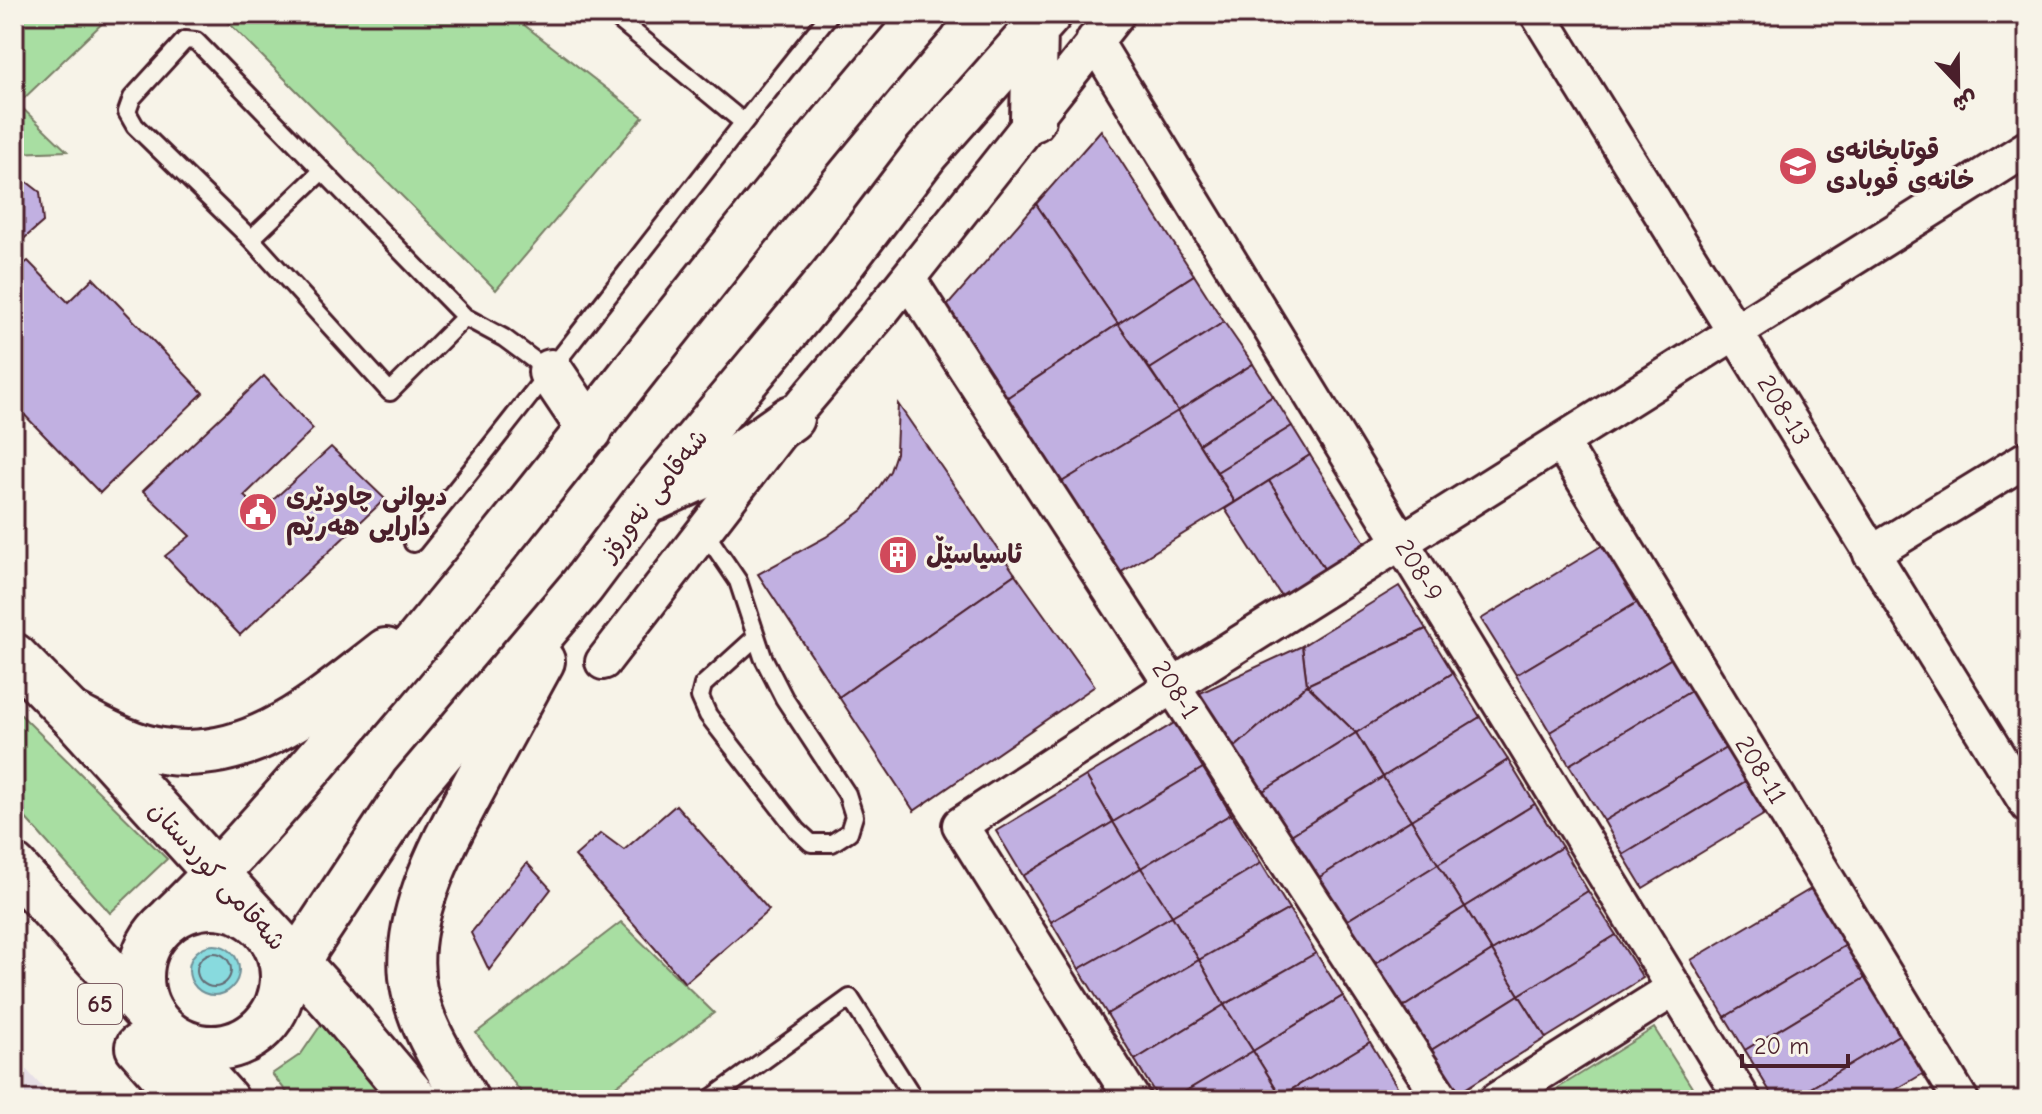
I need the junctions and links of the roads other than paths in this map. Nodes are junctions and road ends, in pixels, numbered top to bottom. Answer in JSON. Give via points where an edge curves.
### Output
{"nodes":[{"id":1,"x":612,"y":14,"type":"edge"},
{"id":2,"x":830,"y":14,"type":"edge"},
{"id":3,"x":925,"y":14,"type":"edge"},
{"id":4,"x":1117,"y":14,"type":"edge"},
{"id":5,"x":1538,"y":14,"type":"edge"},
{"id":6,"x":1042,"y":22,"type":"edge"},
{"id":7,"x":1094,"y":40,"type":"junction"},
{"id":8,"x":1033,"y":119,"type":"junction"},
{"id":9,"x":743,"y":122,"type":"junction"},
{"id":10,"x":2028,"y":148,"type":"edge"},
{"id":11,"x":321,"y":172,"type":"junction"},
{"id":12,"x":251,"y":239,"type":"junction"},
{"id":13,"x":908,"y":279,"type":"junction"},
{"id":14,"x":465,"y":317,"type":"junction"},
{"id":15,"x":1734,"y":333,"type":"junction"},
{"id":16,"x":551,"y":372,"type":"junction"},
{"id":17,"x":791,"y":418,"type":"junction"},
{"id":18,"x":590,"y":430,"type":"junction"},
{"id":19,"x":1561,"y":442,"type":"junction"},
{"id":20,"x":2028,"y":458,"type":"edge"},
{"id":21,"x":645,"y":502,"type":"junction"},
{"id":22,"x":704,"y":531,"type":"junction"},
{"id":23,"x":1402,"y":542,"type":"junction"},
{"id":24,"x":413,"y":543,"type":"dead end"},
{"id":25,"x":1871,"y":554,"type":"junction"},
{"id":26,"x":582,"y":586,"type":"junction"},
{"id":27,"x":455,"y":599,"type":"junction"},
{"id":28,"x":756,"y":637,"type":"junction"},
{"id":29,"x":14,"y":656,"type":"edge"},
{"id":30,"x":603,"y":662,"type":"dead end"},
{"id":31,"x":1172,"y":686,"type":"junction"},
{"id":32,"x":71,"y":714,"type":"junction"},
{"id":33,"x":2019,"y":770,"type":"edge"},
{"id":34,"x":2028,"y":805,"type":"edge"},
{"id":35,"x":14,"y":867,"type":"edge"},
{"id":36,"x":216,"y":874,"type":"junction"},
{"id":37,"x":14,"y":907,"type":"edge"},
{"id":38,"x":171,"y":918,"type":"junction"},
{"id":39,"x":263,"y":926,"type":"junction"},
{"id":40,"x":290,"y":978,"type":"junction"},
{"id":41,"x":1675,"y":988,"type":"junction"},
{"id":42,"x":156,"y":1023,"type":"junction"},
{"id":43,"x":185,"y":1100,"type":"edge"},
{"id":44,"x":226,"y":1100,"type":"edge"},
{"id":45,"x":416,"y":1100,"type":"edge"},
{"id":46,"x":466,"y":1100,"type":"edge"},
{"id":47,"x":709,"y":1100,"type":"edge"},
{"id":48,"x":915,"y":1100,"type":"edge"},
{"id":49,"x":1133,"y":1100,"type":"edge"},
{"id":50,"x":1442,"y":1100,"type":"edge"},
{"id":51,"x":1497,"y":1100,"type":"edge"},
{"id":52,"x":1743,"y":1100,"type":"edge"},
{"id":53,"x":1961,"y":1100,"type":"edge"}],
"edges":[{"from":1,"to":9,"type":"lane"},
{"from":2,"to":9,"type":"lane"},
{"from":3,"to":18,"type":"main road","via":[[843,108]]},
{"from":4,"to":7,"type":"street"},
{"from":5,"to":15,"type":"street","name":"208-13"},
{"from":6,"to":8,"type":"main road"},
{"from":6,"to":21,"type":"main road","name":"شەقامی نەورۆز","via":[[926,153],[834,274]]},
{"from":7,"to":8,"type":"street"},
{"from":7,"to":23,"type":"street","name":"208-9"},
{"from":8,"to":13,"type":"street"},
{"from":9,"to":16,"type":"lane"},
{"from":10,"to":15,"type":"street"},
{"from":11,"to":12,"type":"lane"},
{"from":11,"to":12,"type":"lane","via":[[196,41],[185,40],[132,98],[127,112],[135,126]]},
{"from":11,"to":14,"type":"lane"},
{"from":12,"to":14,"type":"lane","via":[[390,392]]},
{"from":13,"to":17,"type":"street"},
{"from":13,"to":31,"type":"street","name":"208-1"},
{"from":14,"to":16,"type":"lane"},
{"from":15,"to":19,"type":"street"},
{"from":15,"to":25,"type":"street","name":"208-13"},
{"from":16,"to":18,"type":"main road"},
{"from":16,"to":24,"type":"lane"},
{"from":17,"to":21,"type":"main road","via":[[722,467]]},
{"from":17,"to":22,"type":"street"},
{"from":18,"to":27,"type":"main road"},
{"from":19,"to":23,"type":"street"},
{"from":19,"to":53,"type":"street","name":"208-11"},
{"from":20,"to":25,"type":"street"},
{"from":21,"to":26,"type":"main road","name":"شەقامی نەورۆز"},
{"from":22,"to":28,"type":"lane","via":[[738,581]]},
{"from":22,"to":30,"type":"street"},
{"from":23,"to":31,"type":"street"},
{"from":23,"to":41,"type":"street","name":"208-9"},
{"from":25,"to":33,"type":"street","name":"208-13"},
{"from":26,"to":40,"type":"main road","name":"شەقامی نەورۆز","via":[[413,786]]},
{"from":26,"to":46,"type":"main road","via":[[445,841],[410,949],[425,1026]]},
{"from":27,"to":32,"type":"main road","via":[[306,711],[246,743],[210,752],[161,751],[131,743]]},
{"from":27,"to":36,"type":"main road"},
{"from":28,"to":28,"type":"lane","via":[[784,698],[847,794],[854,816],[849,832],[832,843],[811,843],[797,830],[708,715],[700,697],[703,685]]},
{"from":29,"to":32,"type":"main road","name":"شەقامی کوردستان"},
{"from":31,"to":49,"type":"street","via":[[960,825]]},
{"from":31,"to":50,"type":"street","name":"208-1"},
{"from":32,"to":36,"type":"main road","name":"شەقامی کوردستان"},
{"from":33,"to":34,"type":"street","name":"208-13"},
{"from":35,"to":42,"type":"main road","number":"65"},
{"from":36,"to":38,"type":"main road"},
{"from":36,"to":39,"type":"main road","name":"شەقامی کوردستان"},
{"from":37,"to":43,"type":"main road","number":"65"},
{"from":38,"to":39,"type":"main road","via":[[193,908],[218,906],[242,912]]},
{"from":38,"to":42,"type":"main road","via":[[153,936],[143,958],[140,981]]},
{"from":39,"to":40,"type":"main road"},
{"from":40,"to":42,"type":"main road","via":[[274,1014],[239,1043],[218,1049],[195,1047]]},
{"from":40,"to":45,"type":"main road","name":"شەقامی کوردستان"},
{"from":41,"to":51,"type":"street"},
{"from":41,"to":52,"type":"street","name":"208-9"},
{"from":42,"to":44,"type":"main road","number":"65"},
{"from":47,"to":48,"type":"lane","via":[[850,998]]}]}
